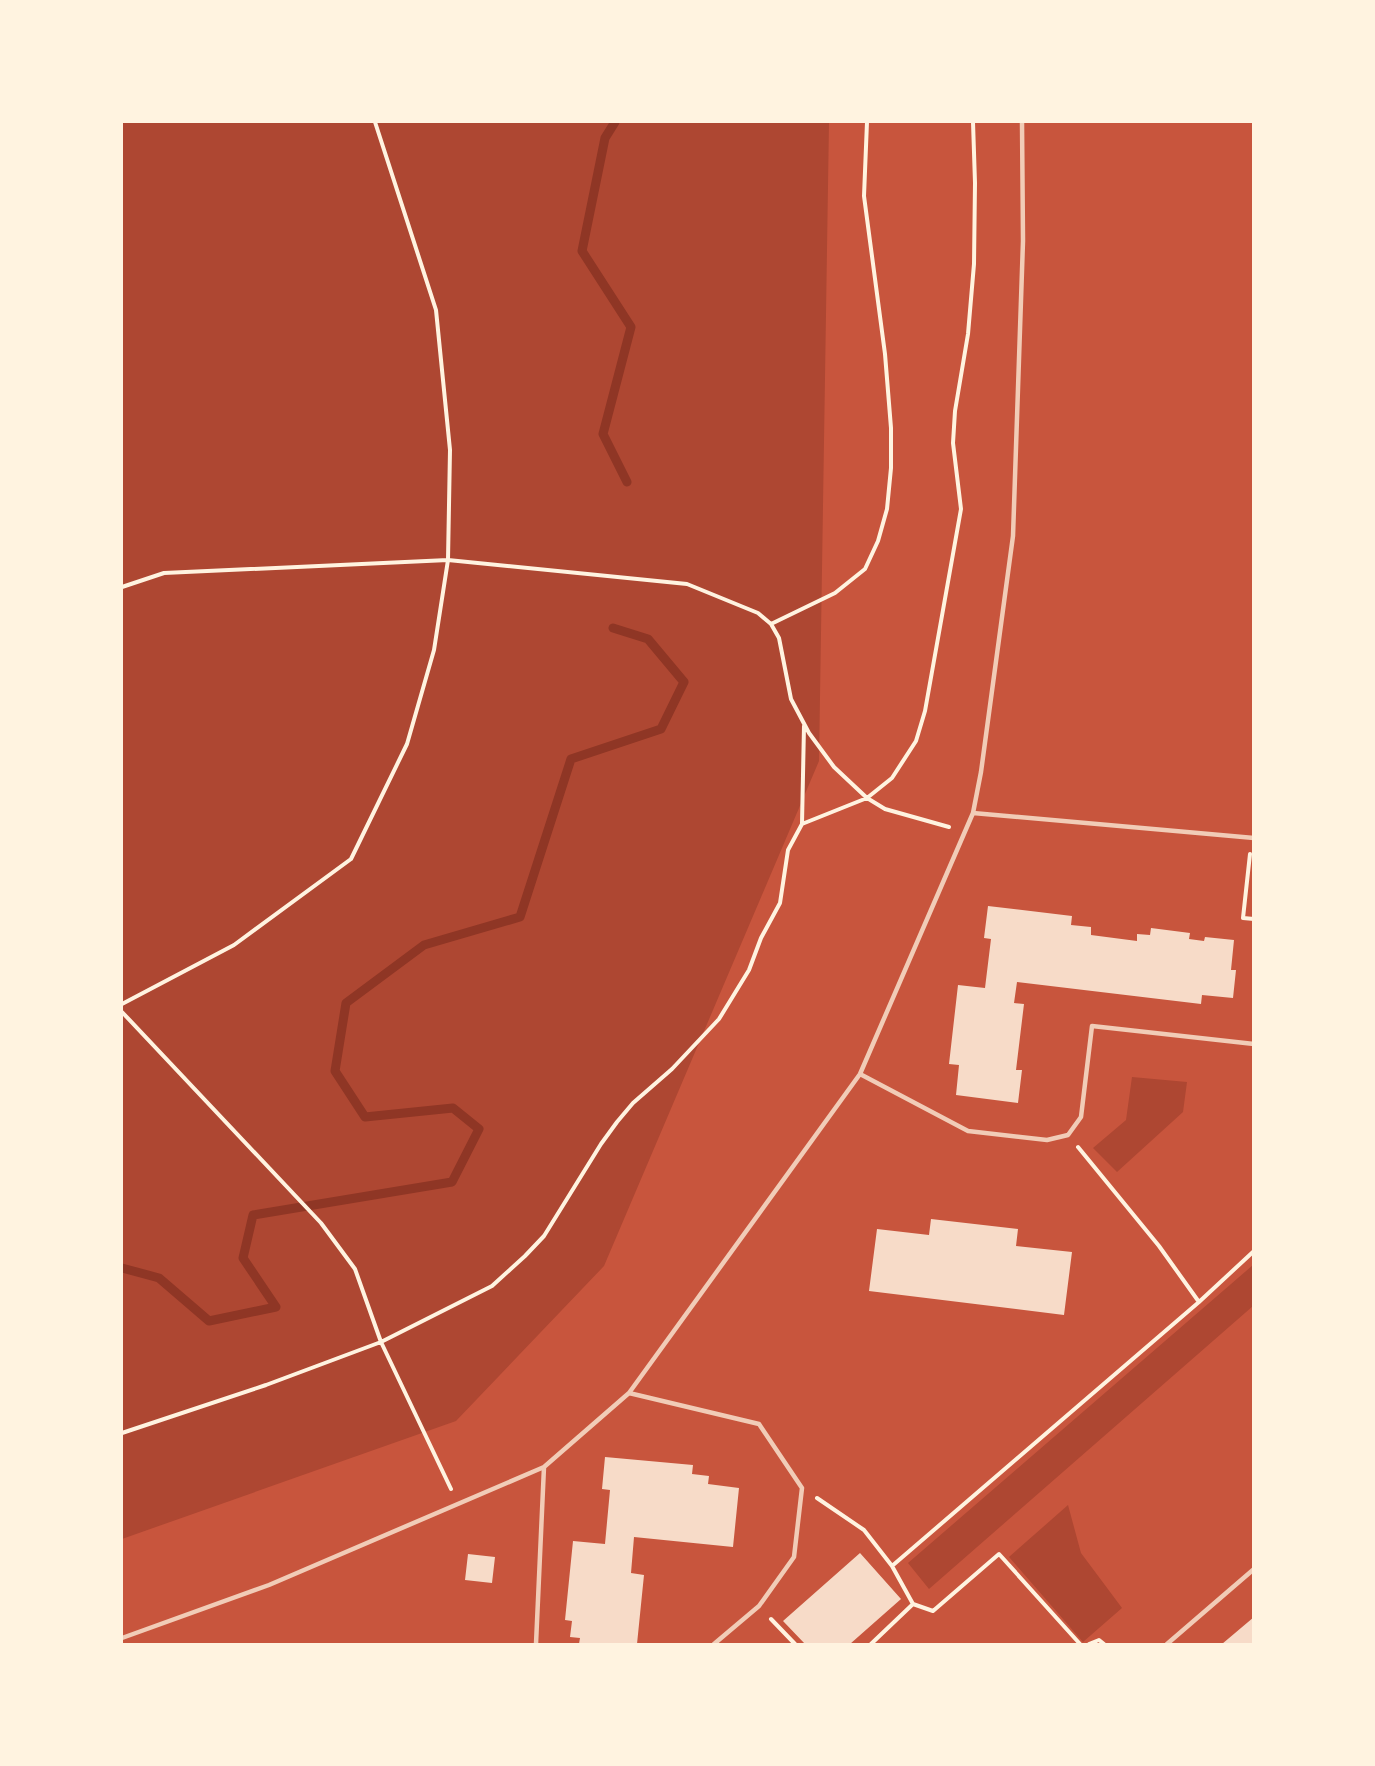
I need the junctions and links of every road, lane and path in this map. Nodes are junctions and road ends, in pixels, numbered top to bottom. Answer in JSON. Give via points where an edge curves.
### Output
{"nodes":[{"id":1,"x":375,"y":122,"type":"edge"},
{"id":2,"x":867,"y":122,"type":"edge"},
{"id":3,"x":973,"y":122,"type":"edge"},
{"id":4,"x":1023,"y":122,"type":"edge"},
{"id":5,"x":448,"y":560,"type":"junction"},
{"id":6,"x":122,"y":586,"type":"edge"},
{"id":7,"x":771,"y":624,"type":"junction"},
{"id":8,"x":804,"y":724,"type":"junction"},
{"id":9,"x":867,"y":798,"type":"junction"},
{"id":10,"x":973,"y":813,"type":"junction"},
{"id":11,"x":802,"y":824,"type":"junction"},
{"id":12,"x":965,"y":831,"type":"junction"},
{"id":13,"x":1253,"y":838,"type":"edge"},
{"id":14,"x":1254,"y":919,"type":"edge"},
{"id":15,"x":122,"y":1004,"type":"edge"},
{"id":16,"x":122,"y":1012,"type":"edge"},
{"id":17,"x":1254,"y":1044,"type":"edge"},
{"id":18,"x":860,"y":1074,"type":"junction"},
{"id":19,"x":1068,"y":1135,"type":"junction"},
{"id":20,"x":1254,"y":1251,"type":"edge"},
{"id":21,"x":1199,"y":1302,"type":"junction"},
{"id":22,"x":381,"y":1342,"type":"junction"},
{"id":23,"x":629,"y":1393,"type":"junction"},
{"id":24,"x":122,"y":1433,"type":"edge"},
{"id":25,"x":544,"y":1467,"type":"junction"},
{"id":26,"x":802,"y":1488,"type":"junction"},
{"id":27,"x":458,"y":1504,"type":"junction"},
{"id":28,"x":892,"y":1566,"type":"junction"},
{"id":29,"x":1254,"y":1569,"type":"edge"},
{"id":30,"x":913,"y":1604,"type":"junction"},
{"id":31,"x":780,"y":1629,"type":"dead end"},
{"id":32,"x":122,"y":1638,"type":"edge"},
{"id":33,"x":536,"y":1644,"type":"edge"},
{"id":34,"x":714,"y":1644,"type":"edge"},
{"id":35,"x":795,"y":1644,"type":"edge"},
{"id":36,"x":871,"y":1644,"type":"edge"},
{"id":37,"x":1080,"y":1644,"type":"edge"},
{"id":38,"x":1089,"y":1644,"type":"edge"},
{"id":39,"x":1104,"y":1644,"type":"edge"},
{"id":40,"x":1167,"y":1644,"type":"edge"}],
"edges":[{"from":1,"to":5,"type":"path","via":[[436,310],[450,450]]},
{"from":2,"to":7,"type":"path","via":[[864,196],[891,428],[887,509],[865,568],[836,593]]},
{"from":3,"to":9,"type":"path","via":[[974,264],[953,443],[960,509],[925,711],[916,741],[892,778]]},
{"from":4,"to":10,"type":"lane","via":[[1013,536]]},
{"from":5,"to":6,"type":"path","via":[[164,573]]},
{"from":5,"to":7,"type":"path","via":[[687,584],[758,614]]},
{"from":5,"to":15,"type":"path","via":[[434,650],[407,744],[351,859],[234,945]]},
{"from":7,"to":8,"type":"path","via":[[779,638],[791,699]]},
{"from":8,"to":9,"type":"path","via":[[834,767]]},
{"from":8,"to":11,"type":"path"},
{"from":9,"to":11,"type":"path"},
{"from":9,"to":12,"type":"path","via":[[885,809]]},
{"from":10,"to":12,"type":"lane"},
{"from":10,"to":13,"type":"lane"},
{"from":11,"to":22,"type":"path","via":[[788,850],[780,903],[749,970],[719,1018],[617,1122],[544,1236],[492,1286]]},
{"from":12,"to":18,"type":"lane"},
{"from":13,"to":14,"type":"path","via":[[1243,918]]},
{"from":16,"to":22,"type":"path","via":[[321,1223],[355,1269]]},
{"from":17,"to":19,"type":"lane","via":[[1092,1026],[1081,1118]]},
{"from":18,"to":19,"type":"lane","via":[[968,1131],[1047,1140]]},
{"from":18,"to":23,"type":"lane"},
{"from":19,"to":21,"type":"path","via":[[1159,1246]]},
{"from":20,"to":21,"type":"path"},
{"from":21,"to":28,"type":"path"},
{"from":22,"to":24,"type":"path"},
{"from":22,"to":27,"type":"path"},
{"from":23,"to":25,"type":"lane"},
{"from":23,"to":26,"type":"lane","via":[[759,1424]]},
{"from":25,"to":27,"type":"lane"},
{"from":25,"to":33,"type":"lane"},
{"from":26,"to":28,"type":"path","via":[[864,1530]]},
{"from":26,"to":34,"type":"lane","via":[[794,1557],[759,1606]]},
{"from":27,"to":32,"type":"lane","via":[[269,1585]]},
{"from":28,"to":30,"type":"path"},
{"from":29,"to":40,"type":"lane"},
{"from":30,"to":36,"type":"path"},
{"from":30,"to":37,"type":"path","via":[[933,1611],[999,1554]]},
{"from":31,"to":35,"type":"path"},
{"from":38,"to":39,"type":"path","via":[[1099,1640]]}]}
